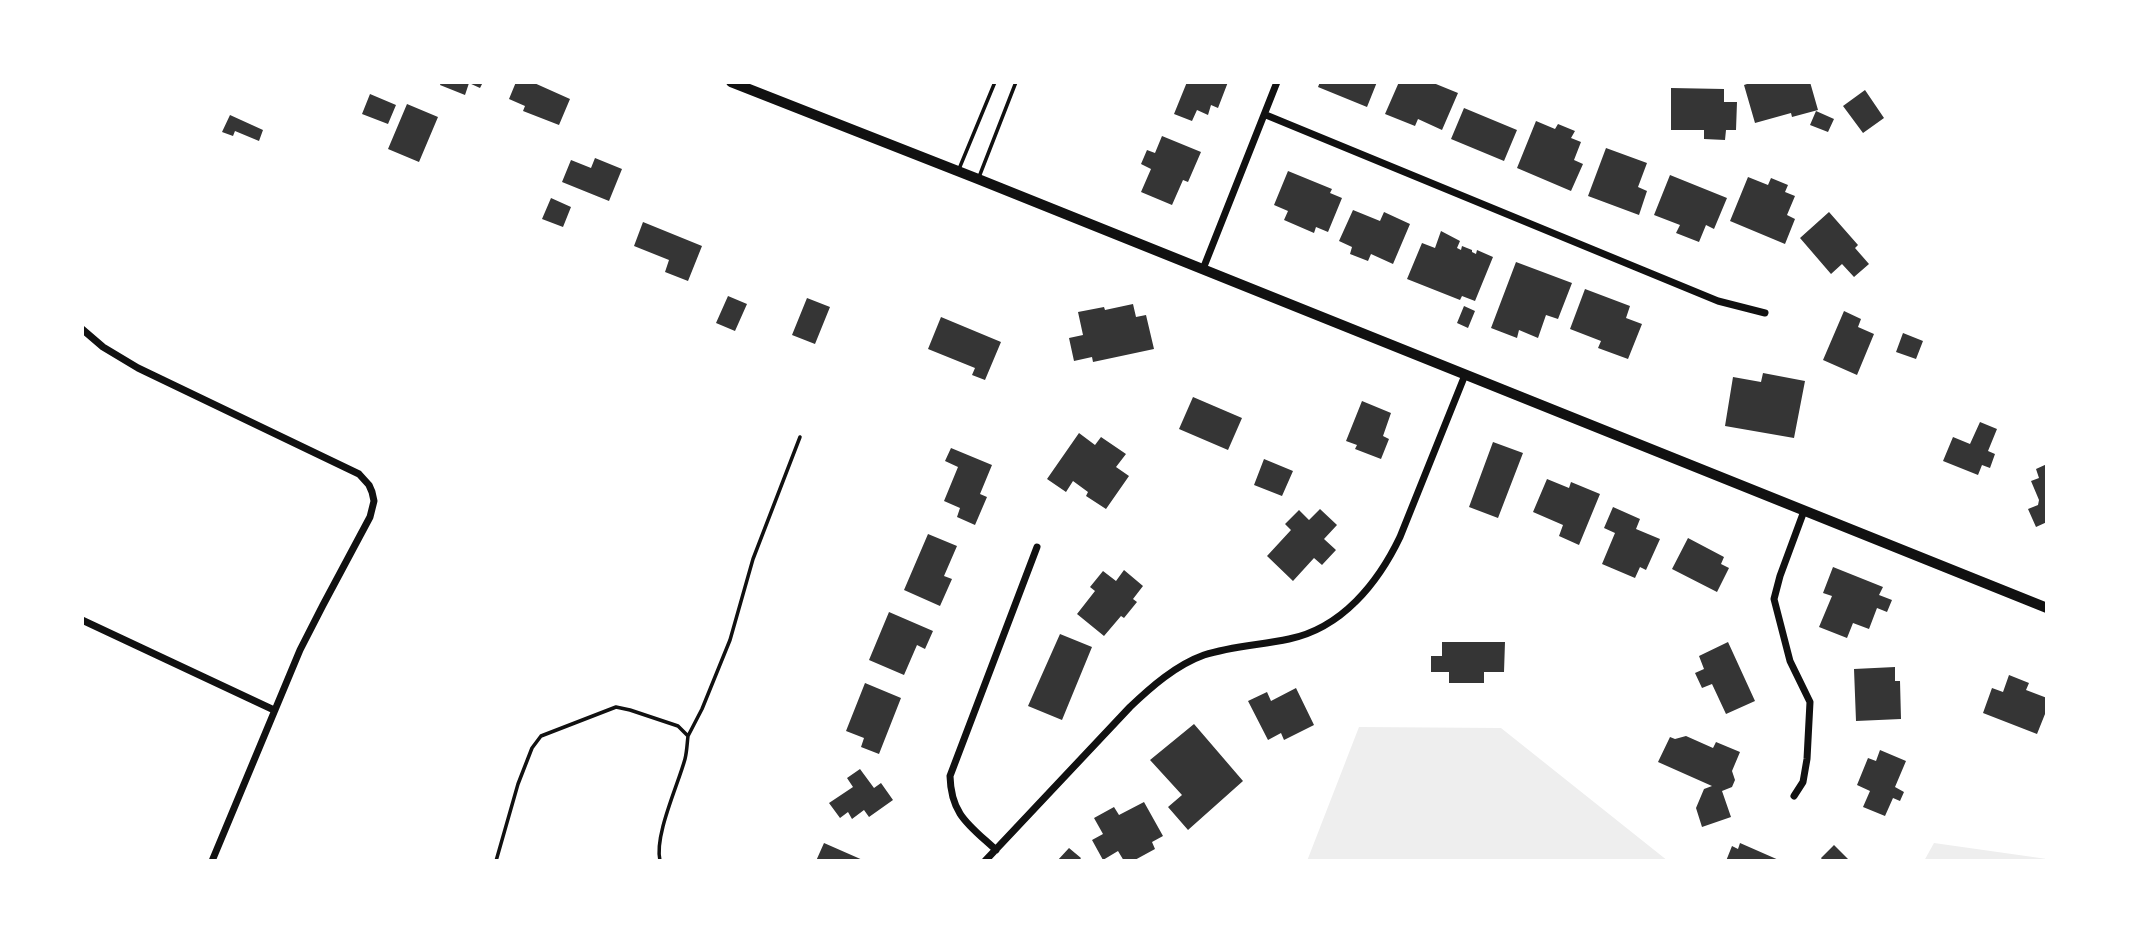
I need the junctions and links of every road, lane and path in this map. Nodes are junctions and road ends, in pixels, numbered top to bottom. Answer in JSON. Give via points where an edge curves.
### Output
{"nodes":[{"id":1,"x":731,"y":82,"type":"edge"},
{"id":2,"x":995,"y":82,"type":"edge"},
{"id":3,"x":1016,"y":82,"type":"edge"},
{"id":4,"x":1277,"y":82,"type":"edge"},
{"id":5,"x":1266,"y":115,"type":"junction"},
{"id":6,"x":958,"y":171,"type":"junction"},
{"id":7,"x":978,"y":179,"type":"junction"},
{"id":8,"x":1203,"y":269,"type":"junction"},
{"id":9,"x":1765,"y":313,"type":"dead end"},
{"id":10,"x":82,"y":328,"type":"edge"},
{"id":11,"x":1465,"y":375,"type":"junction"},
{"id":12,"x":800,"y":437,"type":"dead end"},
{"id":13,"x":1804,"y":511,"type":"junction"},
{"id":14,"x":1037,"y":547,"type":"dead end"},
{"id":15,"x":2047,"y":608,"type":"edge"},
{"id":16,"x":82,"y":620,"type":"edge"},
{"id":17,"x":274,"y":710,"type":"junction"},
{"id":18,"x":688,"y":736,"type":"junction"},
{"id":19,"x":1794,"y":796,"type":"dead end"},
{"id":20,"x":996,"y":850,"type":"junction"},
{"id":21,"x":212,"y":861,"type":"edge"},
{"id":22,"x":496,"y":861,"type":"edge"},
{"id":23,"x":660,"y":861,"type":"edge"},
{"id":24,"x":985,"y":861,"type":"edge"}],
"edges":[{"from":1,"to":6,"type":"street"},
{"from":2,"to":6,"type":"lane"},
{"from":3,"to":7,"type":"lane"},
{"from":4,"to":5,"type":"street"},
{"from":5,"to":8,"type":"street"},
{"from":5,"to":9,"type":"street","via":[[1718,301]]},
{"from":6,"to":7,"type":"street"},
{"from":7,"to":8,"type":"street"},
{"from":8,"to":11,"type":"street"},
{"from":10,"to":17,"type":"street","via":[[138,368],[359,474],[369,485],[370,517]]},
{"from":11,"to":13,"type":"street"},
{"from":11,"to":20,"type":"street","via":[[1388,562],[1350,608],[1292,638],[1230,648],[1176,670],[1130,707]]},
{"from":12,"to":18,"type":"lane","via":[[754,559],[730,640]]},
{"from":13,"to":15,"type":"street"},
{"from":13,"to":19,"type":"street","via":[[1774,599],[1790,661],[1810,702],[1807,759],[1803,782]]},
{"from":14,"to":20,"type":"street","via":[[950,776],[950,794],[957,811]]},
{"from":16,"to":17,"type":"street"},
{"from":17,"to":21,"type":"street"},
{"from":18,"to":22,"type":"lane","via":[[678,726],[616,707],[541,736],[518,784]]},
{"from":18,"to":23,"type":"lane","via":[[664,824]]},
{"from":20,"to":24,"type":"street"}]}
